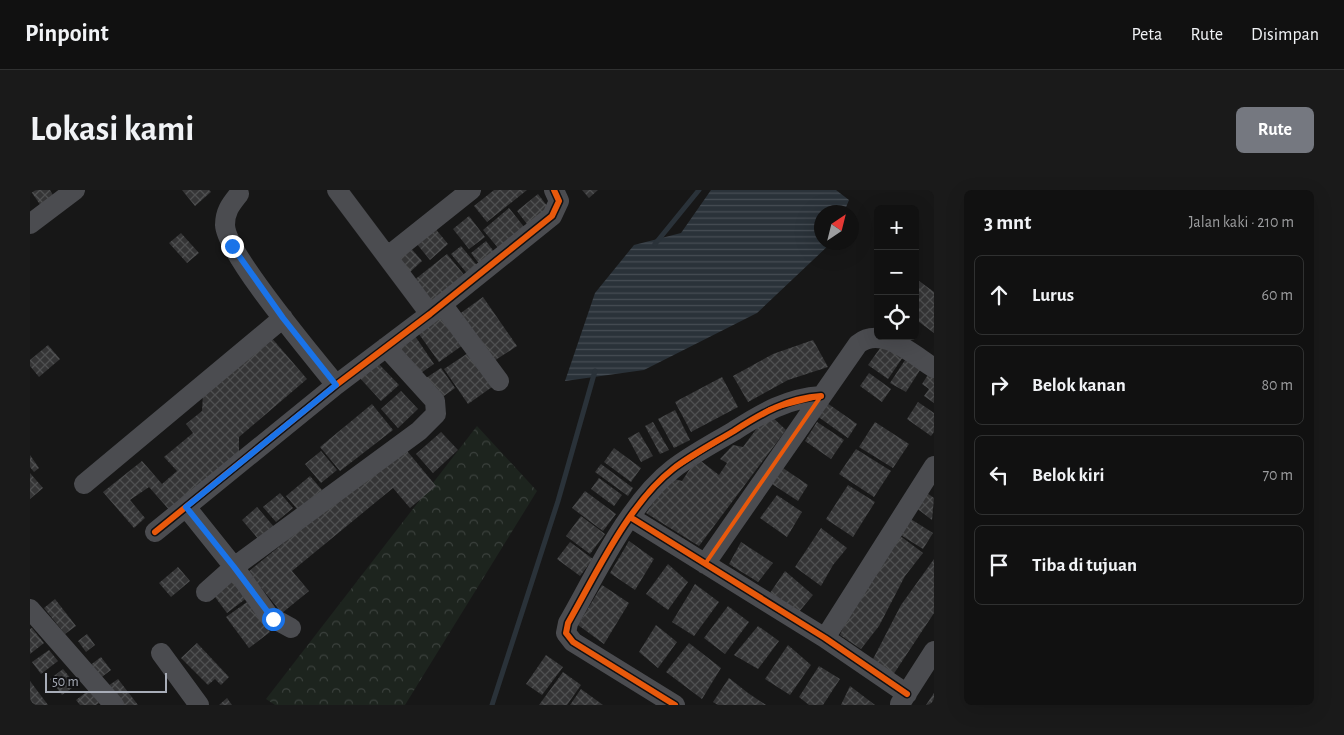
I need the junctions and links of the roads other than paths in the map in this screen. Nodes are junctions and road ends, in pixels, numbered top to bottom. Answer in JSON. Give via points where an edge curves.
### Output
{"nodes":[{"id":1,"x":75,"y":190,"type":"edge"},
{"id":2,"x":554,"y":190,"type":"edge"},
{"id":3,"x":240,"y":191,"type":"edge"},
{"id":4,"x":466,"y":191,"type":"edge"},
{"id":5,"x":344,"y":192,"type":"edge"},
{"id":6,"x":31,"y":221,"type":"edge"},
{"id":7,"x":388,"y":256,"type":"junction"},
{"id":8,"x":436,"y":309,"type":"junction"},
{"id":9,"x":283,"y":318,"type":"junction"},
{"id":10,"x":386,"y":347,"type":"junction"},
{"id":11,"x":934,"y":368,"type":"edge"},
{"id":12,"x":499,"y":380,"type":"dead end"},
{"id":13,"x":336,"y":385,"type":"junction"},
{"id":14,"x":821,"y":396,"type":"junction"},
{"id":15,"x":934,"y":466,"type":"edge"},
{"id":16,"x":84,"y":484,"type":"dead end"},
{"id":17,"x":186,"y":507,"type":"junction"},
{"id":18,"x":630,"y":517,"type":"junction"},
{"id":19,"x":155,"y":532,"type":"dead end"},
{"id":20,"x":705,"y":564,"type":"junction"},
{"id":21,"x":234,"y":567,"type":"junction"},
{"id":22,"x":206,"y":592,"type":"dead end"},
{"id":23,"x":30,"y":609,"type":"edge"},
{"id":24,"x":291,"y":628,"type":"dead end"},
{"id":25,"x":825,"y":638,"type":"junction"},
{"id":26,"x":934,"y":651,"type":"edge"},
{"id":27,"x":161,"y":654,"type":"dead end"},
{"id":28,"x":903,"y":699,"type":"edge"},
{"id":29,"x":114,"y":705,"type":"edge"},
{"id":30,"x":199,"y":705,"type":"edge"},
{"id":31,"x":675,"y":705,"type":"edge"}],
"edges":[{"from":1,"to":6,"type":"street"},
{"from":2,"to":8,"type":"street","via":[[559,201],[552,216]]},
{"from":3,"to":9,"type":"street","via":[[228,209],[225,226],[232,246]]},
{"from":4,"to":7,"type":"street"},
{"from":5,"to":7,"type":"street"},
{"from":7,"to":8,"type":"street"},
{"from":8,"to":10,"type":"street"},
{"from":8,"to":12,"type":"street"},
{"from":9,"to":13,"type":"street"},
{"from":9,"to":16,"type":"street"},
{"from":10,"to":13,"type":"street"},
{"from":10,"to":21,"type":"street","via":[[436,400],[436,414],[419,431]]},
{"from":11,"to":14,"type":"street","via":[[892,342],[868,337],[858,344]]},
{"from":13,"to":17,"type":"street"},
{"from":14,"to":18,"type":"street","via":[[770,409],[673,469],[649,491]]},
{"from":14,"to":20,"type":"street"},
{"from":15,"to":25,"type":"street"},
{"from":17,"to":19,"type":"street"},
{"from":17,"to":21,"type":"street"},
{"from":18,"to":20,"type":"street"},
{"from":18,"to":31,"type":"street","via":[[568,623],[566,633],[573,642]]},
{"from":20,"to":25,"type":"street"},
{"from":21,"to":22,"type":"street"},
{"from":21,"to":24,"type":"street","via":[[269,616]]},
{"from":23,"to":29,"type":"street"},
{"from":25,"to":28,"type":"street"},
{"from":26,"to":28,"type":"street"},
{"from":27,"to":30,"type":"street"}]}
